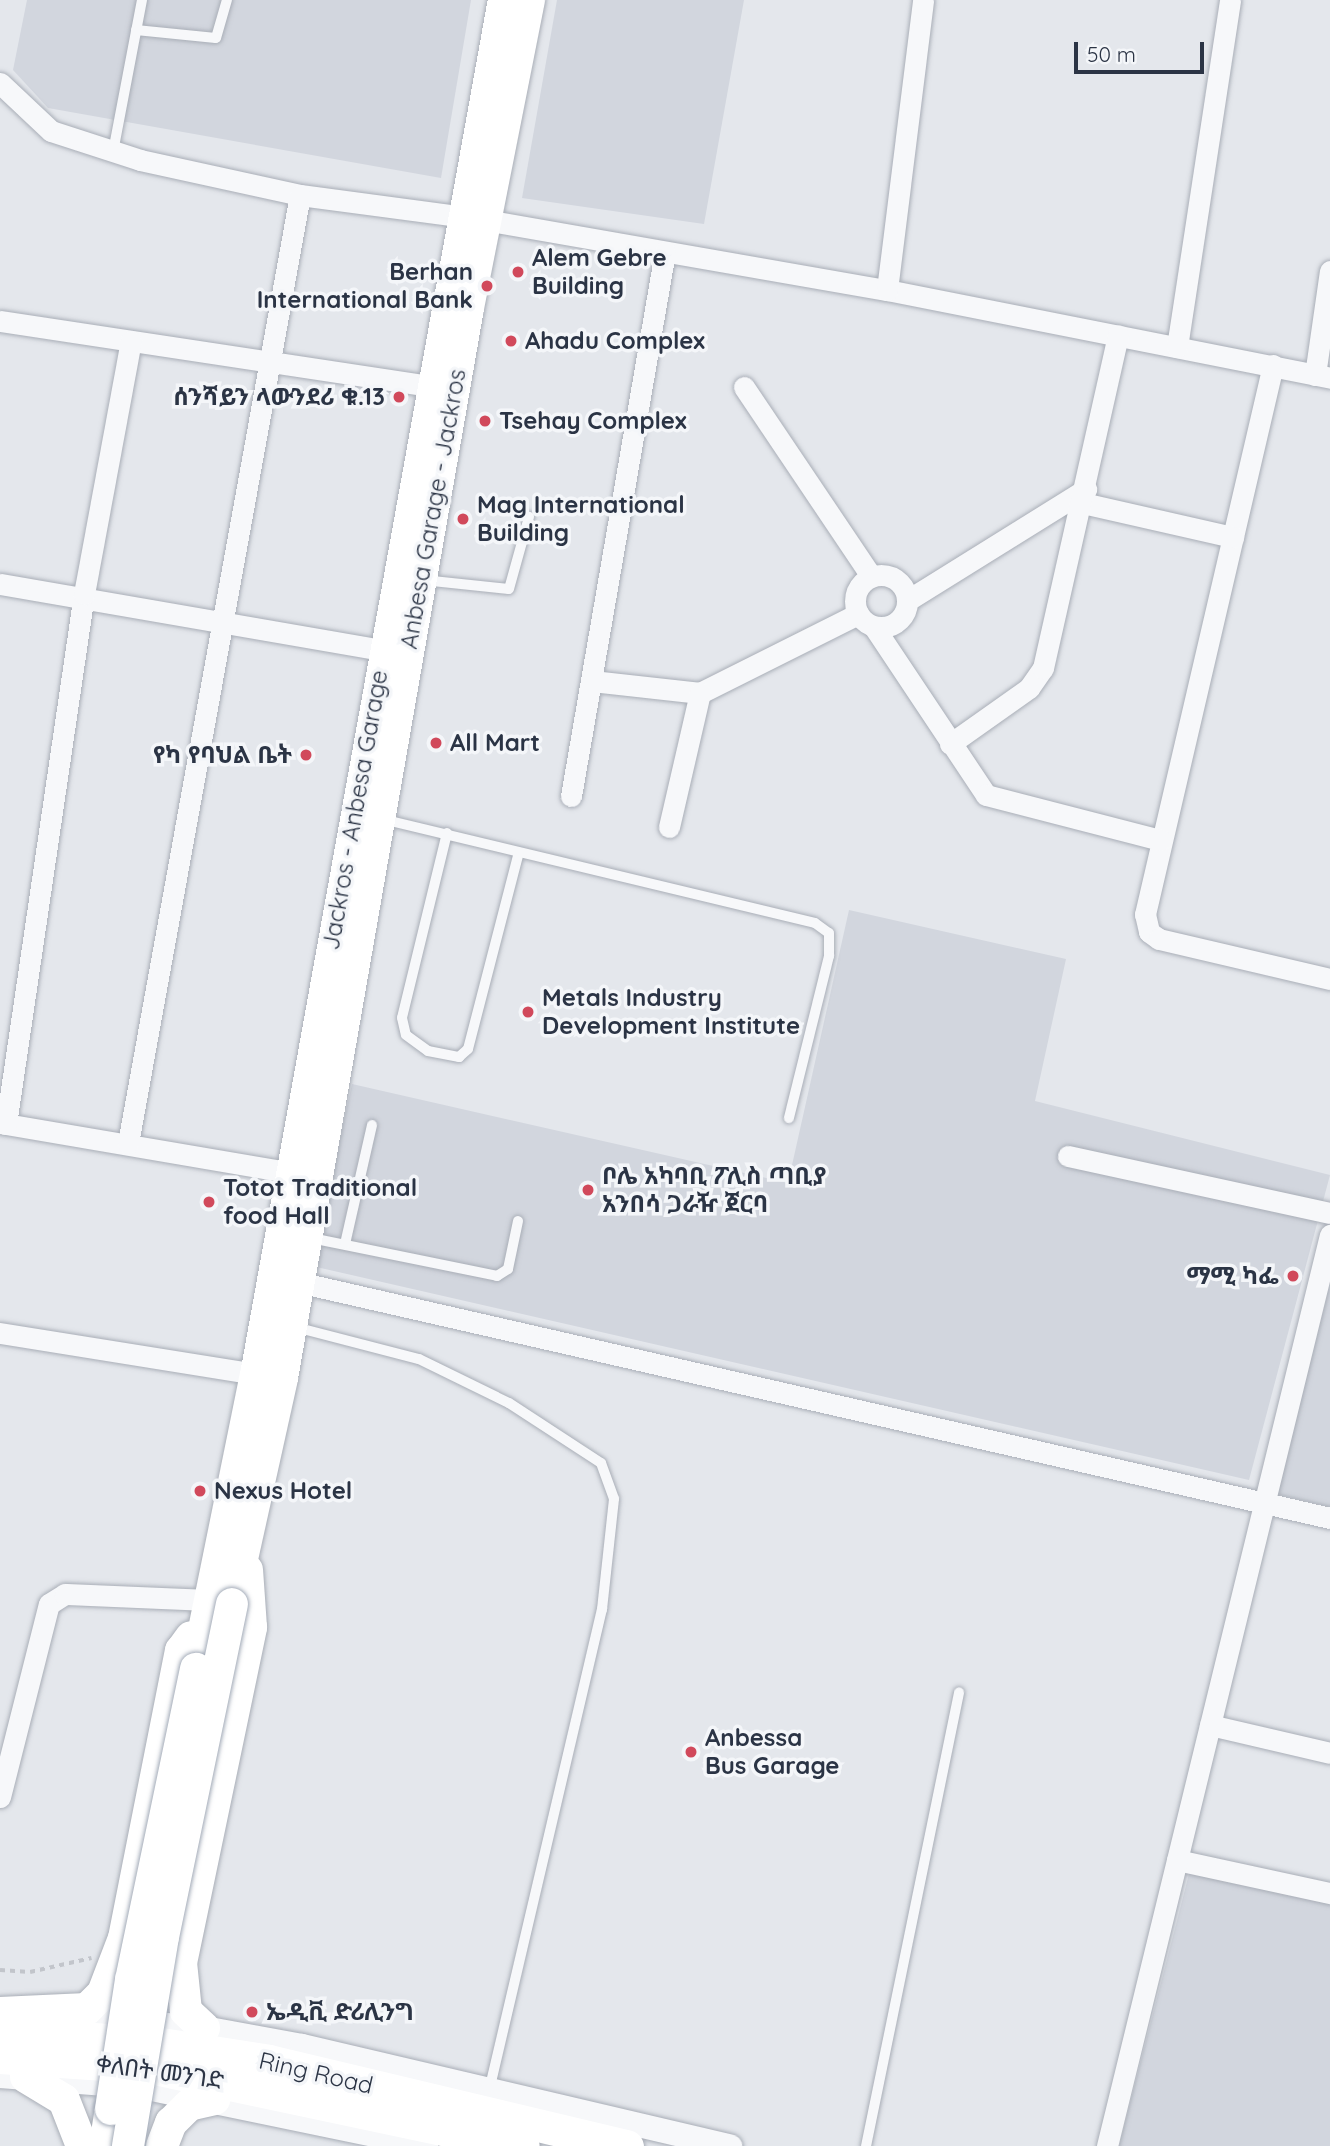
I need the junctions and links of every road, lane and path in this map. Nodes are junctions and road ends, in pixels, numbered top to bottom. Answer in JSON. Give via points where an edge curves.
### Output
{"nodes":[{"id":1,"x":142,"y":0,"type":"edge"},
{"id":2,"x":227,"y":0,"type":"edge"},
{"id":3,"x":504,"y":0,"type":"edge"},
{"id":4,"x":529,"y":0,"type":"edge"},
{"id":5,"x":923,"y":0,"type":"edge"},
{"id":6,"x":1230,"y":0,"type":"edge"},
{"id":7,"x":136,"y":30,"type":"junction"},
{"id":8,"x":0,"y":83,"type":"edge"},
{"id":9,"x":113,"y":152,"type":"junction"},
{"id":10,"x":300,"y":195,"type":"junction"},
{"id":11,"x":474,"y":220,"type":"junction"},
{"id":12,"x":665,"y":252,"type":"junction"},
{"id":13,"x":1330,"y":271,"type":"edge"},
{"id":14,"x":887,"y":290,"type":"junction"},
{"id":15,"x":0,"y":321,"type":"edge"},
{"id":16,"x":1118,"y":335,"type":"junction"},
{"id":17,"x":131,"y":341,"type":"junction"},
{"id":18,"x":1177,"y":347,"type":"junction"},
{"id":19,"x":267,"y":363,"type":"junction"},
{"id":20,"x":1273,"y":365,"type":"junction"},
{"id":21,"x":1322,"y":377,"type":"edge"},
{"id":22,"x":430,"y":386,"type":"junction"},
{"id":23,"x":744,"y":387,"type":"dead end"},
{"id":24,"x":1084,"y":496,"type":"junction"},
{"id":25,"x":529,"y":517,"type":"dead end"},
{"id":26,"x":1233,"y":537,"type":"junction"},
{"id":27,"x":871,"y":576,"type":"junction"},
{"id":28,"x":420,"y":580,"type":"junction"},
{"id":29,"x":0,"y":584,"type":"edge"},
{"id":30,"x":84,"y":594,"type":"junction"},
{"id":31,"x":908,"y":600,"type":"junction"},
{"id":32,"x":866,"y":621,"type":"junction"},
{"id":33,"x":221,"y":625,"type":"junction"},
{"id":34,"x":382,"y":650,"type":"junction"},
{"id":35,"x":592,"y":681,"type":"junction"},
{"id":36,"x":700,"y":693,"type":"junction"},
{"id":37,"x":950,"y":744,"type":"junction"},
{"id":38,"x":572,"y":796,"type":"dead end"},
{"id":39,"x":379,"y":819,"type":"junction"},
{"id":40,"x":669,"y":827,"type":"dead end"},
{"id":41,"x":447,"y":833,"type":"junction"},
{"id":42,"x":1160,"y":840,"type":"junction"},
{"id":43,"x":519,"y":852,"type":"junction"},
{"id":44,"x":348,"y":924,"type":"junction"},
{"id":45,"x":1330,"y":979,"type":"edge"},
{"id":46,"x":789,"y":1118,"type":"dead end"},
{"id":47,"x":3,"y":1124,"type":"edge"},
{"id":48,"x":372,"y":1125,"type":"dead end"},
{"id":49,"x":128,"y":1143,"type":"junction"},
{"id":50,"x":1068,"y":1156,"type":"dead end"},
{"id":51,"x":291,"y":1172,"type":"junction"},
{"id":52,"x":1330,"y":1213,"type":"edge"},
{"id":53,"x":517,"y":1221,"type":"dead end"},
{"id":54,"x":1330,"y":1235,"type":"edge"},
{"id":55,"x":306,"y":1237,"type":"junction"},
{"id":56,"x":345,"y":1244,"type":"junction"},
{"id":57,"x":298,"y":1282,"type":"junction"},
{"id":58,"x":290,"y":1326,"type":"junction"},
{"id":59,"x":0,"y":1333,"type":"edge"},
{"id":60,"x":269,"y":1376,"type":"junction"},
{"id":61,"x":1264,"y":1500,"type":"junction"},
{"id":62,"x":1330,"y":1518,"type":"edge"},
{"id":63,"x":243,"y":1556,"type":"junction"},
{"id":64,"x":216,"y":1608,"type":"junction"},
{"id":65,"x":959,"y":1692,"type":"dead end"},
{"id":66,"x":1210,"y":1726,"type":"junction"},
{"id":67,"x":1330,"y":1752,"type":"edge"},
{"id":68,"x":0,"y":1797,"type":"edge"},
{"id":69,"x":1177,"y":1860,"type":"junction"},
{"id":70,"x":1330,"y":1892,"type":"edge"},
{"id":71,"x":117,"y":1956,"type":"junction"},
{"id":72,"x":0,"y":1970,"type":"edge"},
{"id":73,"x":0,"y":2013,"type":"edge"},
{"id":74,"x":204,"y":2028,"type":"junction"},
{"id":75,"x":0,"y":2032,"type":"edge"},
{"id":76,"x":0,"y":2057,"type":"edge"},
{"id":77,"x":13,"y":2077,"type":"edge"},
{"id":78,"x":489,"y":2089,"type":"junction"},
{"id":79,"x":214,"y":2099,"type":"junction"},
{"id":80,"x":82,"y":2146,"type":"edge"},
{"id":81,"x":105,"y":2146,"type":"edge"},
{"id":82,"x":128,"y":2146,"type":"edge"},
{"id":83,"x":162,"y":2146,"type":"edge"},
{"id":84,"x":426,"y":2146,"type":"edge"},
{"id":85,"x":523,"y":2146,"type":"edge"},
{"id":86,"x":627,"y":2146,"type":"edge"},
{"id":87,"x":730,"y":2146,"type":"edge"},
{"id":88,"x":866,"y":2146,"type":"edge"},
{"id":89,"x":1107,"y":2146,"type":"edge"}],
"edges":[{"from":1,"to":7,"type":"lane"},
{"from":2,"to":7,"type":"lane","via":[[216,38]]},
{"from":3,"to":11,"type":"main road","name":"Jackros - Anbesa Garage"},
{"from":4,"to":11,"type":"main road","name":"Anbesa Garage - Jackros"},
{"from":5,"to":14,"type":"street"},
{"from":6,"to":18,"type":"street"},
{"from":7,"to":9,"type":"lane"},
{"from":8,"to":9,"type":"street","via":[[51,131]]},
{"from":9,"to":10,"type":"street"},
{"from":10,"to":11,"type":"street"},
{"from":10,"to":19,"type":"street"},
{"from":11,"to":12,"type":"street"},
{"from":11,"to":22,"type":"main road","name":"Jackros - Anbesa Garage"},
{"from":11,"to":28,"type":"main road","name":"Anbesa Garage - Jackros"},
{"from":12,"to":14,"type":"street"},
{"from":12,"to":35,"type":"street"},
{"from":13,"to":21,"type":"street"},
{"from":14,"to":16,"type":"street"},
{"from":15,"to":17,"type":"street"},
{"from":16,"to":18,"type":"street"},
{"from":16,"to":24,"type":"street"},
{"from":17,"to":19,"type":"street"},
{"from":17,"to":30,"type":"street"},
{"from":18,"to":20,"type":"street"},
{"from":19,"to":22,"type":"street"},
{"from":19,"to":33,"type":"street"},
{"from":20,"to":21,"type":"street"},
{"from":20,"to":26,"type":"street"},
{"from":22,"to":34,"type":"main road","name":"Jackros - Anbesa Garage"},
{"from":23,"to":27,"type":"street"},
{"from":24,"to":26,"type":"street"},
{"from":24,"to":31,"type":"street"},
{"from":24,"to":37,"type":"street","via":[[1043,668],[1030,688]]},
{"from":25,"to":28,"type":"lane","via":[[509,589]]},
{"from":26,"to":42,"type":"street"},
{"from":27,"to":31,"type":"street","via":[[891,576]]},
{"from":27,"to":32,"type":"street","via":[[856,592]]},
{"from":28,"to":39,"type":"main road","name":"Anbesa Garage - Jackros"},
{"from":29,"to":30,"type":"street"},
{"from":30,"to":33,"type":"street"},
{"from":30,"to":47,"type":"street"},
{"from":31,"to":32,"type":"street","via":[[901,619]]},
{"from":32,"to":36,"type":"street"},
{"from":32,"to":37,"type":"street"},
{"from":33,"to":34,"type":"street"},
{"from":33,"to":49,"type":"street"},
{"from":34,"to":44,"type":"main road","name":"Jackros - Anbesa Garage"},
{"from":35,"to":36,"type":"street"},
{"from":35,"to":38,"type":"street"},
{"from":36,"to":40,"type":"street"},
{"from":37,"to":42,"type":"street","via":[[977,786],[1002,803]]},
{"from":39,"to":41,"type":"lane"},
{"from":39,"to":44,"type":"main road","name":"Anbesa Garage - Jackros"},
{"from":41,"to":43,"type":"lane"},
{"from":41,"to":43,"type":"lane","via":[[402,1018],[406,1035],[428,1051],[459,1057],[468,1048]]},
{"from":42,"to":45,"type":"street","via":[[1145,914],[1149,932]]},
{"from":43,"to":46,"type":"lane","via":[[791,914],[829,933],[829,956]]},
{"from":44,"to":51,"type":"main road","name":"Jackros - Anbesa Garage"},
{"from":44,"to":55,"type":"main road","name":"Anbesa Garage - Jackros"},
{"from":47,"to":49,"type":"street"},
{"from":48,"to":56,"type":"lane"},
{"from":49,"to":51,"type":"street"},
{"from":50,"to":52,"type":"street"},
{"from":51,"to":60,"type":"main road","name":"Jackros - Anbesa Garage"},
{"from":53,"to":56,"type":"lane","via":[[508,1269],[497,1276]]},
{"from":54,"to":61,"type":"street"},
{"from":55,"to":56,"type":"lane"},
{"from":55,"to":57,"type":"main road","name":"Anbesa Garage - Jackros"},
{"from":57,"to":58,"type":"main road","name":"Anbesa Garage - Jackros"},
{"from":57,"to":61,"type":"street"},
{"from":58,"to":60,"type":"main road","name":"Anbesa Garage - Jackros"},
{"from":58,"to":78,"type":"lane","via":[[419,1359],[509,1403],[601,1463],[614,1499],[602,1609]]},
{"from":59,"to":60,"type":"street"},
{"from":60,"to":63,"type":"main road","name":"Anbesa Garage - Jackros"},
{"from":60,"to":64,"type":"main road","name":"Jackros - Anbesa Garage"},
{"from":61,"to":62,"type":"street"},
{"from":61,"to":66,"type":"street"},
{"from":63,"to":64,"type":"main road","name":"Anbesa Garage - Jackros"},
{"from":63,"to":74,"type":"main road","via":[[253,1588],[251,1627],[181,1963],[186,2011]]},
{"from":64,"to":68,"type":"street","via":[[65,1594],[49,1604]]},
{"from":64,"to":71,"type":"main road","via":[[181,1651]]},
{"from":64,"to":81,"type":"main road","bridge":true,"via":[[196,1669],[131,1980]]},
{"from":64,"to":82,"type":"main road","bridge":true},
{"from":65,"to":88,"type":"lane"},
{"from":66,"to":67,"type":"street"},
{"from":66,"to":69,"type":"street"},
{"from":69,"to":70,"type":"street"},
{"from":69,"to":89,"type":"street"},
{"from":71,"to":72,"type":"path","via":[[69,1959],[30,1972]]},
{"from":71,"to":73,"type":"main road","via":[[103,1993],[87,2009]]},
{"from":73,"to":74,"type":"street"},
{"from":74,"to":78,"type":"street"},
{"from":75,"to":86,"type":"highway","name":"Ring Road","via":[[162,2044],[269,2061]]},
{"from":76,"to":85,"type":"highway","name":"ቀለበት መንገድ","via":[[150,2067]]},
{"from":77,"to":79,"type":"street"},
{"from":77,"to":80,"type":"main road","via":[[64,2100]]},
{"from":78,"to":87,"type":"street"},
{"from":79,"to":83,"type":"main road","via":[[189,2105],[172,2123]]},
{"from":79,"to":84,"type":"street"}]}
